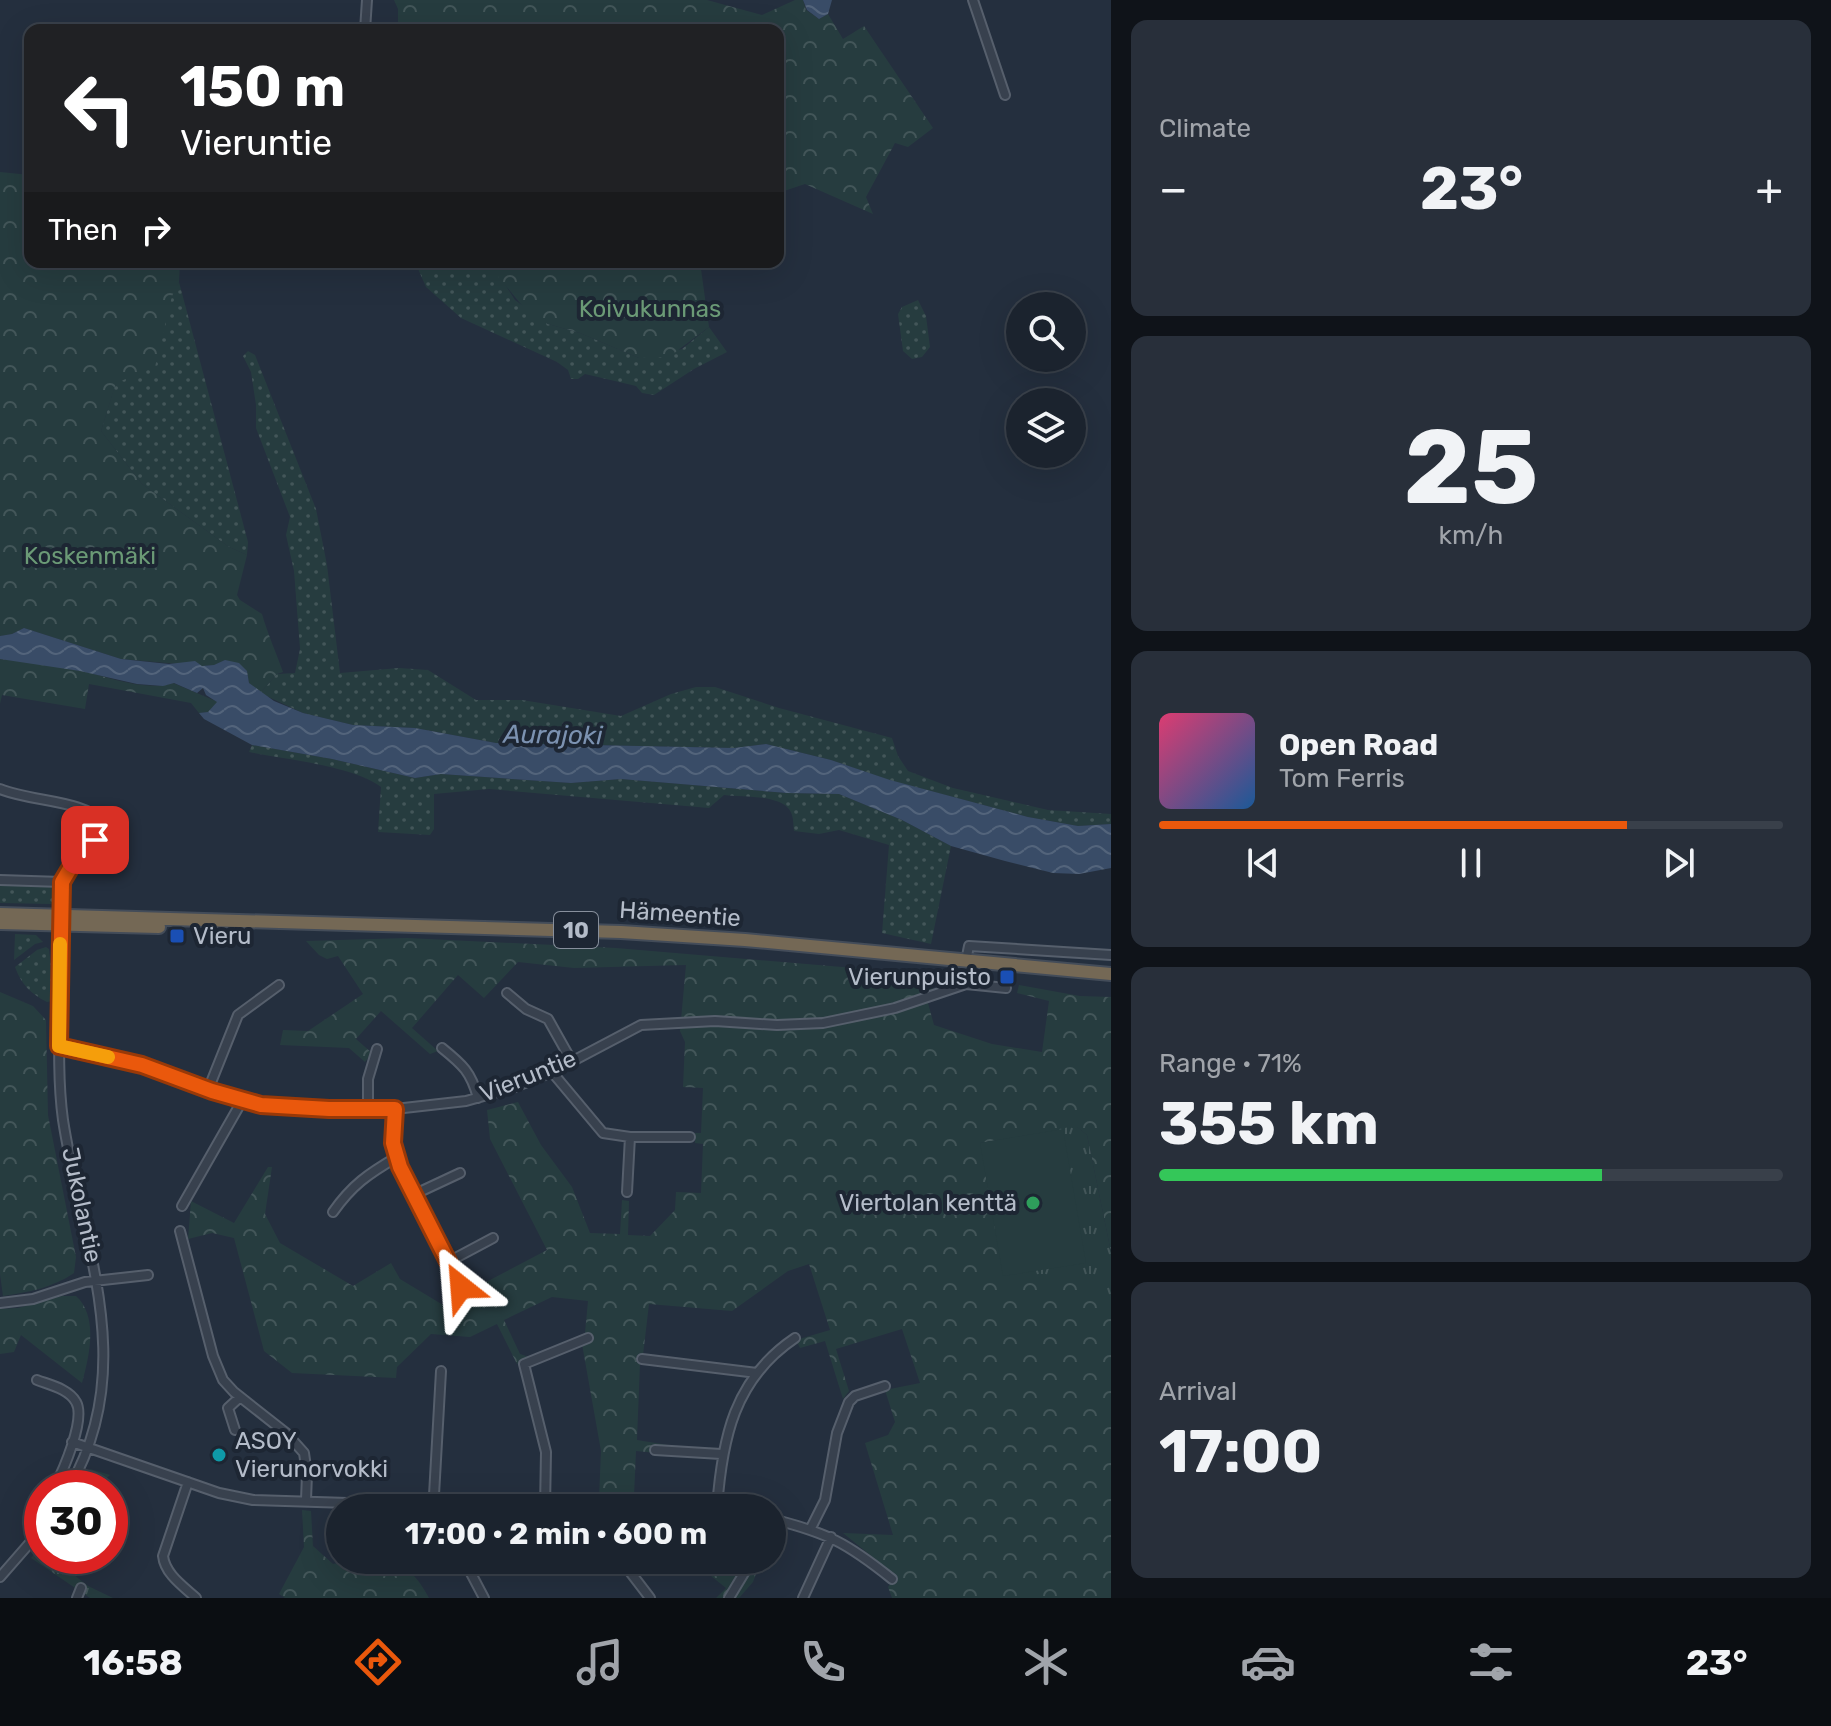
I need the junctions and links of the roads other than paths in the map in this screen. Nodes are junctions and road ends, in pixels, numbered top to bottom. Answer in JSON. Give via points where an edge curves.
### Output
{"nodes":[{"id":1,"x":367,"y":0,"type":"edge"},
{"id":2,"x":973,"y":0,"type":"edge"},
{"id":3,"x":365,"y":24,"type":"edge"},
{"id":4,"x":1005,"y":95,"type":"dead end"},
{"id":5,"x":0,"y":789,"type":"edge"},
{"id":6,"x":0,"y":880,"type":"edge"},
{"id":7,"x":62,"y":882,"type":"junction"},
{"id":8,"x":0,"y":914,"type":"edge"},
{"id":9,"x":62,"y":921,"type":"junction"},
{"id":10,"x":0,"y":923,"type":"edge"},
{"id":11,"x":1111,"y":955,"type":"edge"},
{"id":12,"x":966,"y":961,"type":"junction"},
{"id":13,"x":1111,"y":974,"type":"edge"},
{"id":14,"x":279,"y":985,"type":"dead end"},
{"id":15,"x":1006,"y":988,"type":"dead end"},
{"id":16,"x":507,"y":993,"type":"dead end"},
{"id":17,"x":59,"y":1046,"type":"junction"},
{"id":18,"x":442,"y":1048,"type":"dead end"},
{"id":19,"x":377,"y":1049,"type":"dead end"},
{"id":20,"x":571,"y":1060,"type":"junction"},
{"id":21,"x":552,"y":1072,"type":"junction"},
{"id":22,"x":208,"y":1090,"type":"junction"},
{"id":23,"x":478,"y":1098,"type":"junction"},
{"id":24,"x":242,"y":1101,"type":"junction"},
{"id":25,"x":368,"y":1108,"type":"junction"},
{"id":26,"x":395,"y":1109,"type":"junction"},
{"id":27,"x":630,"y":1137,"type":"junction"},
{"id":28,"x":690,"y":1137,"type":"dead end"},
{"id":29,"x":397,"y":1157,"type":"junction"},
{"id":30,"x":460,"y":1173,"type":"dead end"},
{"id":31,"x":627,"y":1192,"type":"dead end"},
{"id":32,"x":413,"y":1195,"type":"junction"},
{"id":33,"x":182,"y":1206,"type":"dead end"},
{"id":34,"x":333,"y":1212,"type":"dead end"},
{"id":35,"x":180,"y":1231,"type":"dead end"},
{"id":36,"x":493,"y":1238,"type":"dead end"},
{"id":37,"x":448,"y":1262,"type":"junction"},
{"id":38,"x":148,"y":1275,"type":"dead end"},
{"id":39,"x":98,"y":1280,"type":"junction"},
{"id":40,"x":461,"y":1287,"type":"dead end"},
{"id":41,"x":0,"y":1303,"type":"edge"},
{"id":42,"x":588,"y":1338,"type":"dead end"},
{"id":43,"x":795,"y":1338,"type":"dead end"},
{"id":44,"x":642,"y":1359,"type":"dead end"},
{"id":45,"x":441,"y":1371,"type":"dead end"},
{"id":46,"x":757,"y":1373,"type":"junction"},
{"id":47,"x":37,"y":1380,"type":"dead end"},
{"id":48,"x":885,"y":1386,"type":"dead end"},
{"id":49,"x":240,"y":1397,"type":"junction"},
{"id":50,"x":235,"y":1430,"type":"dead end"},
{"id":51,"x":72,"y":1442,"type":"junction"},
{"id":52,"x":87,"y":1449,"type":"junction"},
{"id":53,"x":655,"y":1450,"type":"dead end"},
{"id":54,"x":721,"y":1454,"type":"junction"},
{"id":55,"x":61,"y":1470,"type":"edge"},
{"id":56,"x":77,"y":1470,"type":"edge"},
{"id":57,"x":188,"y":1482,"type":"junction"},
{"id":58,"x":434,"y":1494,"type":"edge"},
{"id":59,"x":545,"y":1494,"type":"edge"},
{"id":60,"x":716,"y":1494,"type":"edge"},
{"id":61,"x":306,"y":1500,"type":"junction"},
{"id":62,"x":326,"y":1502,"type":"edge"},
{"id":63,"x":786,"y":1522,"type":"edge"},
{"id":64,"x":811,"y":1528,"type":"junction"},
{"id":65,"x":831,"y":1537,"type":"junction"},
{"id":66,"x":24,"y":1550,"type":"edge"},
{"id":67,"x":471,"y":1574,"type":"edge"},
{"id":68,"x":632,"y":1574,"type":"edge"},
{"id":69,"x":744,"y":1574,"type":"edge"},
{"id":70,"x":0,"y":1577,"type":"edge"},
{"id":71,"x":892,"y":1579,"type":"dead end"},
{"id":72,"x":81,"y":1588,"type":"dead end"},
{"id":73,"x":77,"y":1598,"type":"edge"},
{"id":74,"x":196,"y":1598,"type":"edge"},
{"id":75,"x":484,"y":1598,"type":"edge"},
{"id":76,"x":650,"y":1598,"type":"edge"},
{"id":77,"x":729,"y":1598,"type":"edge"},
{"id":78,"x":803,"y":1598,"type":"edge"}],
"edges":[{"from":1,"to":3,"type":"street"},
{"from":2,"to":4,"type":"street"},
{"from":5,"to":7,"type":"street","via":[[85,810],[109,825],[78,855]]},
{"from":6,"to":7,"type":"street"},
{"from":7,"to":9,"type":"street","name":"Jukolantie"},
{"from":8,"to":9,"type":"highway","name":"Hämeentie","number":"10"},
{"from":9,"to":10,"type":"highway","name":"Hämeentie","number":"10"},
{"from":9,"to":12,"type":"highway","name":"Hämeentie","number":"10","via":[[621,932]]},
{"from":9,"to":17,"type":"street","name":"Jukolantie"},
{"from":11,"to":12,"type":"street","via":[[969,946]]},
{"from":12,"to":13,"type":"highway","name":"Hämeentie","number":"10"},
{"from":14,"to":22,"type":"street","via":[[238,1015]]},
{"from":15,"to":20,"type":"street","name":"Vieruntie","via":[[966,984],[895,1008],[823,1023],[641,1025]]},
{"from":16,"to":20,"type":"street","via":[[548,1019]]},
{"from":17,"to":22,"type":"street","name":"Vieruntie","via":[[142,1065]]},
{"from":17,"to":39,"type":"street","name":"Jukolantie","via":[[63,1120]]},
{"from":18,"to":23,"type":"street","via":[[466,1069]]},
{"from":19,"to":25,"type":"street","via":[[368,1079]]},
{"from":20,"to":21,"type":"street","name":"Vieruntie"},
{"from":21,"to":23,"type":"street","name":"Vieruntie"},
{"from":21,"to":27,"type":"street","via":[[603,1133]]},
{"from":22,"to":24,"type":"street","name":"Vieruntie"},
{"from":23,"to":26,"type":"street","name":"Vieruntie"},
{"from":24,"to":25,"type":"street","name":"Vieruntie"},
{"from":24,"to":33,"type":"street"},
{"from":25,"to":26,"type":"street","name":"Vieruntie"},
{"from":26,"to":29,"type":"street"},
{"from":27,"to":28,"type":"street"},
{"from":27,"to":31,"type":"street"},
{"from":29,"to":32,"type":"street"},
{"from":29,"to":34,"type":"street","via":[[363,1177]]},
{"from":30,"to":32,"type":"street"},
{"from":32,"to":37,"type":"street"},
{"from":35,"to":49,"type":"street","via":[[213,1356],[223,1380]]},
{"from":36,"to":37,"type":"street"},
{"from":37,"to":40,"type":"street"},
{"from":38,"to":39,"type":"street"},
{"from":39,"to":41,"type":"street"},
{"from":39,"to":52,"type":"street","name":"Jukolantie","via":[[104,1360]]},
{"from":42,"to":59,"type":"street","via":[[524,1364],[546,1452]]},
{"from":43,"to":46,"type":"street"},
{"from":44,"to":46,"type":"street"},
{"from":45,"to":58,"type":"street"},
{"from":46,"to":54,"type":"street"},
{"from":47,"to":51,"type":"street","via":[[77,1403]]},
{"from":48,"to":64,"type":"street","via":[[855,1396],[844,1411],[825,1500]]},
{"from":49,"to":50,"type":"street","via":[[228,1408]]},
{"from":49,"to":61,"type":"street","via":[[304,1453]]},
{"from":51,"to":52,"type":"street"},
{"from":51,"to":55,"type":"street"},
{"from":52,"to":56,"type":"street","name":"Jukolantie"},
{"from":52,"to":57,"type":"street"},
{"from":53,"to":54,"type":"street"},
{"from":54,"to":60,"type":"street"},
{"from":57,"to":61,"type":"street","via":[[253,1500]]},
{"from":57,"to":74,"type":"street","via":[[163,1556],[170,1573]]},
{"from":61,"to":62,"type":"street"},
{"from":63,"to":64,"type":"street"},
{"from":64,"to":65,"type":"street"},
{"from":65,"to":71,"type":"street"},
{"from":65,"to":78,"type":"street"},
{"from":66,"to":70,"type":"street"},
{"from":67,"to":75,"type":"street"},
{"from":68,"to":76,"type":"street"},
{"from":69,"to":77,"type":"street"},
{"from":72,"to":73,"type":"street"}]}
